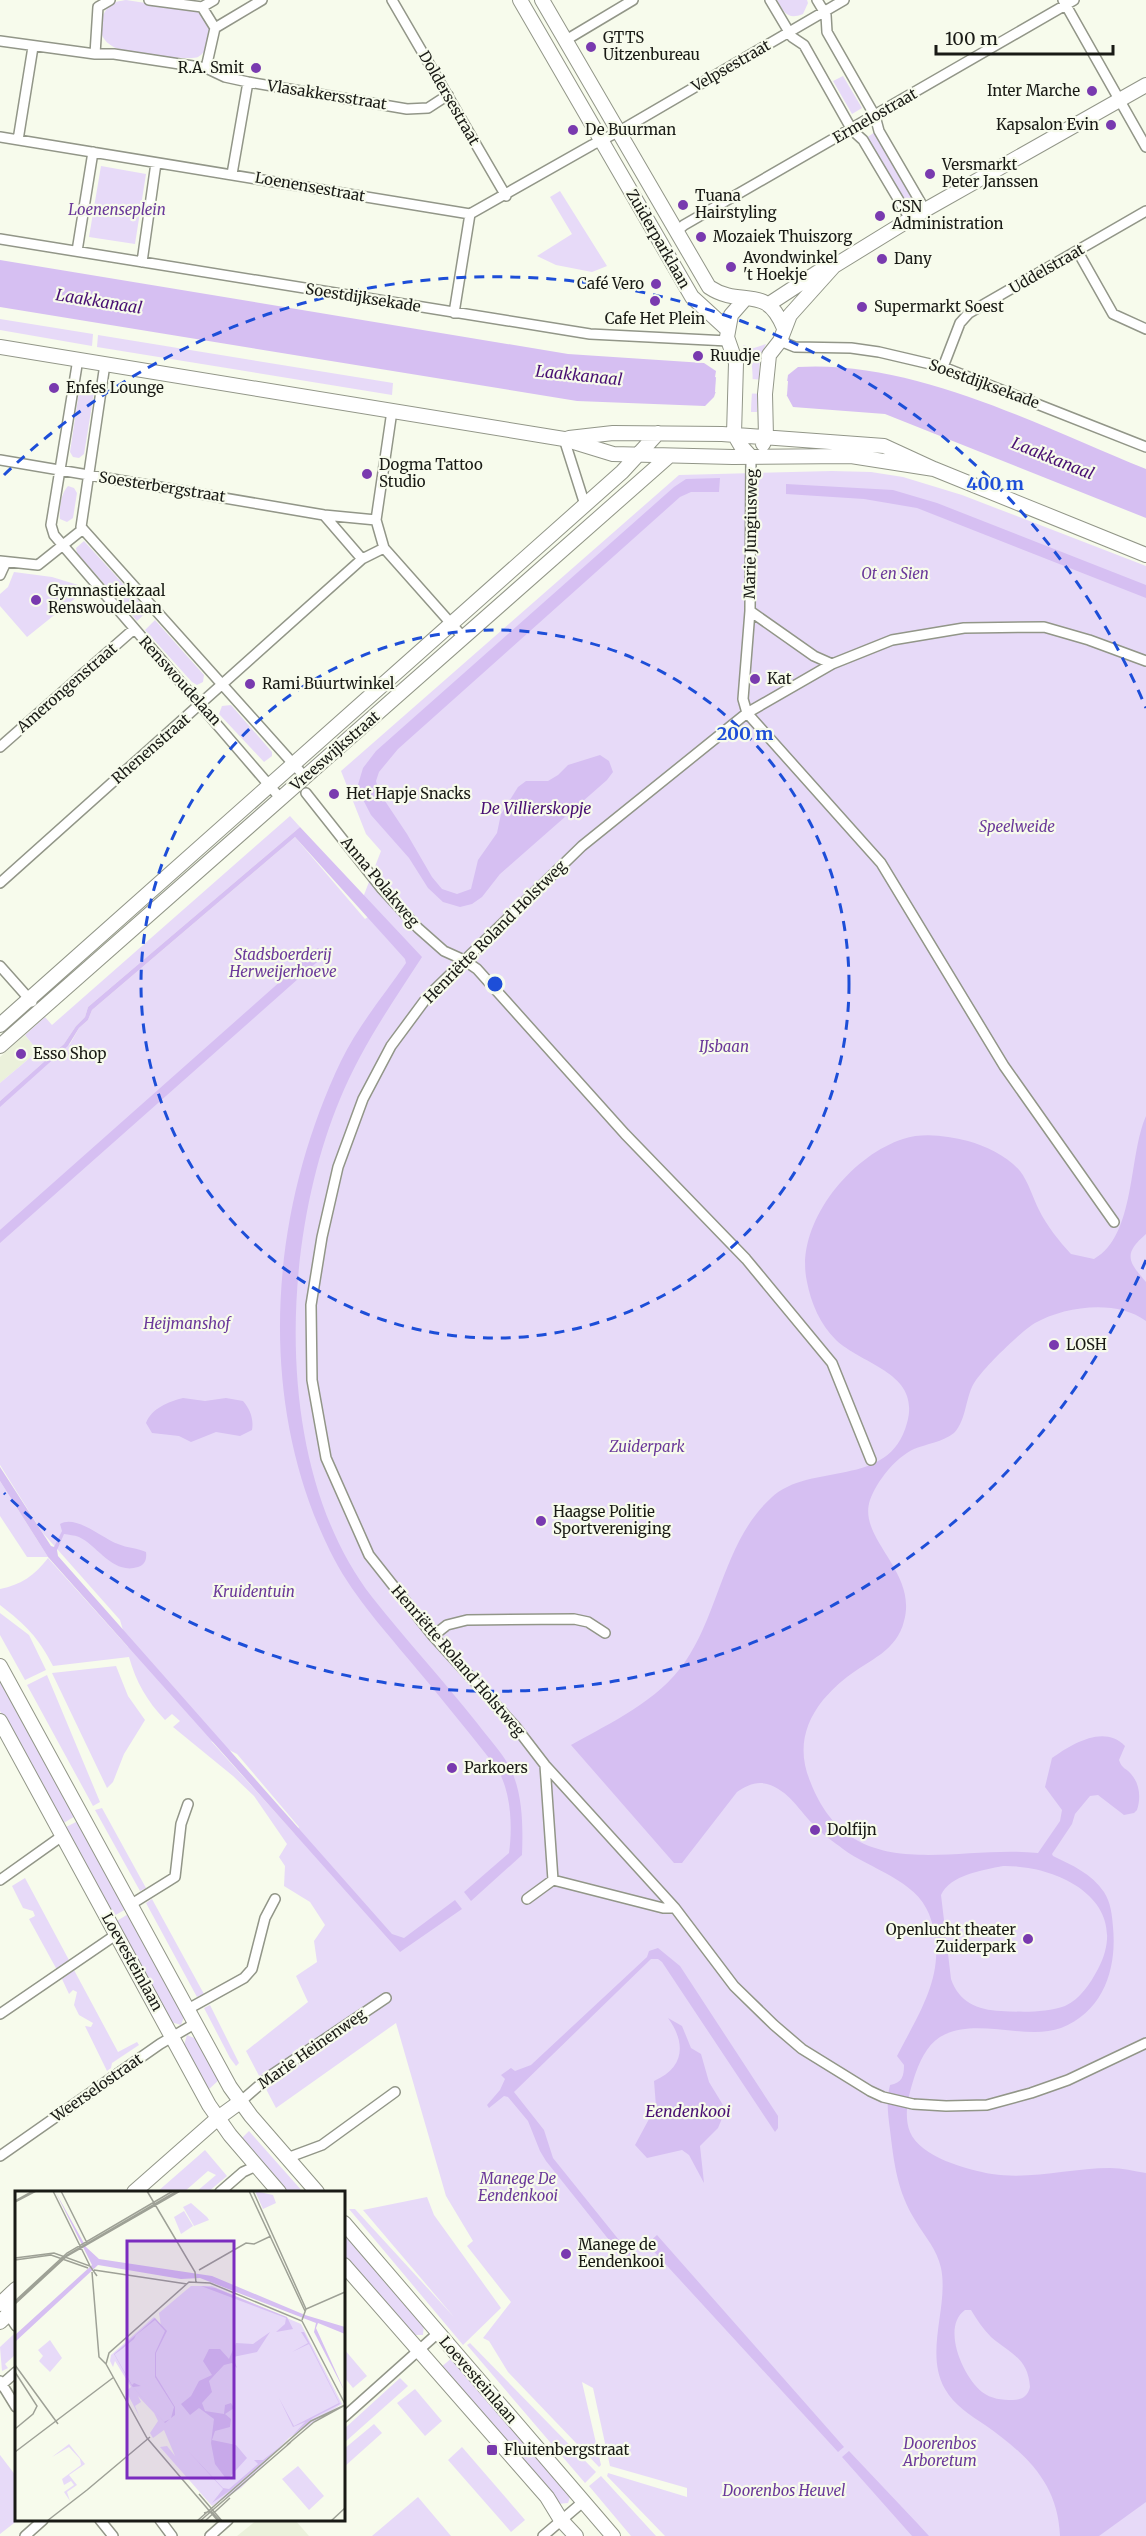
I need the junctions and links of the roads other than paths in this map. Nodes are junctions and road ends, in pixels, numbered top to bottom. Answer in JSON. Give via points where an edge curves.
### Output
{"nodes":[{"id":1,"x":110,"y":0,"type":"edge"},
{"id":2,"x":149,"y":0,"type":"edge"},
{"id":3,"x":214,"y":0,"type":"edge"},
{"id":4,"x":261,"y":0,"type":"edge"},
{"id":5,"x":392,"y":0,"type":"edge"},
{"id":6,"x":519,"y":0,"type":"edge"},
{"id":7,"x":542,"y":0,"type":"edge"},
{"id":8,"x":633,"y":0,"type":"edge"},
{"id":9,"x":770,"y":0,"type":"edge"},
{"id":10,"x":817,"y":0,"type":"edge"},
{"id":11,"x":844,"y":0,"type":"edge"},
{"id":12,"x":1068,"y":2,"type":"edge"},
{"id":13,"x":96,"y":3,"type":"edge"},
{"id":14,"x":202,"y":7,"type":"junction"},
{"id":15,"x":824,"y":11,"type":"junction"},
{"id":16,"x":215,"y":28,"type":"junction"},
{"id":17,"x":789,"y":32,"type":"junction"},
{"id":18,"x":570,"y":37,"type":"junction"},
{"id":19,"x":0,"y":41,"type":"edge"},
{"id":20,"x":33,"y":46,"type":"junction"},
{"id":21,"x":95,"y":54,"type":"junction"},
{"id":22,"x":206,"y":68,"type":"junction"},
{"id":23,"x":248,"y":82,"type":"junction"},
{"id":24,"x":1146,"y":85,"type":"edge"},
{"id":25,"x":448,"y":95,"type":"junction"},
{"id":26,"x":1119,"y":99,"type":"junction"},
{"id":27,"x":875,"y":116,"type":"junction"},
{"id":28,"x":623,"y":130,"type":"junction"},
{"id":29,"x":852,"y":130,"type":"junction"},
{"id":30,"x":0,"y":137,"type":"edge"},
{"id":31,"x":18,"y":140,"type":"junction"},
{"id":32,"x":601,"y":140,"type":"junction"},
{"id":33,"x":1146,"y":147,"type":"edge"},
{"id":34,"x":93,"y":152,"type":"junction"},
{"id":35,"x":156,"y":163,"type":"junction"},
{"id":36,"x":232,"y":174,"type":"junction"},
{"id":37,"x":506,"y":196,"type":"junction"},
{"id":38,"x":925,"y":210,"type":"junction"},
{"id":39,"x":1146,"y":212,"type":"edge"},
{"id":40,"x":470,"y":214,"type":"junction"},
{"id":41,"x":910,"y":219,"type":"junction"},
{"id":42,"x":680,"y":229,"type":"junction"},
{"id":43,"x":0,"y":239,"type":"edge"},
{"id":44,"x":77,"y":251,"type":"junction"},
{"id":45,"x":1078,"y":252,"type":"junction"},
{"id":46,"x":142,"y":262,"type":"junction"},
{"id":47,"x":834,"y":266,"type":"junction"},
{"id":48,"x":744,"y":299,"type":"junction"},
{"id":49,"x":769,"y":304,"type":"junction"},
{"id":50,"x":454,"y":313,"type":"junction"},
{"id":51,"x":1146,"y":329,"type":"edge"},
{"id":52,"x":729,"y":340,"type":"junction"},
{"id":53,"x":779,"y":340,"type":"junction"},
{"id":54,"x":0,"y":347,"type":"edge"},
{"id":55,"x":78,"y":359,"type":"junction"},
{"id":56,"x":105,"y":364,"type":"junction"},
{"id":57,"x":943,"y":367,"type":"junction"},
{"id":58,"x":392,"y":411,"type":"junction"},
{"id":59,"x":658,"y":433,"type":"junction"},
{"id":60,"x":734,"y":434,"type":"junction"},
{"id":61,"x":766,"y":437,"type":"junction"},
{"id":62,"x":564,"y":439,"type":"junction"},
{"id":63,"x":1146,"y":447,"type":"edge"},
{"id":64,"x":639,"y":456,"type":"junction"},
{"id":65,"x":669,"y":456,"type":"junction"},
{"id":66,"x":751,"y":457,"type":"junction"},
{"id":67,"x":0,"y":460,"type":"edge"},
{"id":68,"x":934,"y":470,"type":"junction"},
{"id":69,"x":59,"y":472,"type":"junction"},
{"id":70,"x":87,"y":476,"type":"junction"},
{"id":71,"x":585,"y":506,"type":"junction"},
{"id":72,"x":324,"y":515,"type":"junction"},
{"id":73,"x":376,"y":520,"type":"junction"},
{"id":74,"x":83,"y":529,"type":"junction"},
{"id":75,"x":62,"y":547,"type":"junction"},
{"id":76,"x":384,"y":548,"type":"junction"},
{"id":77,"x":1146,"y":555,"type":"edge"},
{"id":78,"x":362,"y":559,"type":"junction"},
{"id":79,"x":3,"y":562,"type":"edge"},
{"id":80,"x":0,"y":575,"type":"edge"},
{"id":81,"x":750,"y":611,"type":"junction"},
{"id":82,"x":452,"y":624,"type":"junction"},
{"id":83,"x":134,"y":629,"type":"junction"},
{"id":84,"x":464,"y":637,"type":"junction"},
{"id":85,"x":1146,"y":661,"type":"edge"},
{"id":86,"x":832,"y":664,"type":"junction"},
{"id":87,"x":224,"y":685,"type":"junction"},
{"id":88,"x":201,"y":705,"type":"junction"},
{"id":89,"x":747,"y":713,"type":"junction"},
{"id":90,"x":0,"y":747,"type":"edge"},
{"id":91,"x":294,"y":765,"type":"junction"},
{"id":92,"x":305,"y":777,"type":"junction"},
{"id":93,"x":270,"y":786,"type":"junction"},
{"id":94,"x":306,"y":793,"type":"dead end"},
{"id":95,"x":281,"y":799,"type":"junction"},
{"id":96,"x":0,"y":883,"type":"edge"},
{"id":97,"x":464,"y":960,"type":"junction"},
{"id":98,"x":0,"y":966,"type":"edge"},
{"id":99,"x":29,"y":999,"type":"junction"},
{"id":100,"x":40,"y":1010,"type":"junction"},
{"id":101,"x":0,"y":1024,"type":"edge"},
{"id":102,"x":0,"y":1046,"type":"edge"},
{"id":103,"x":1114,"y":1222,"type":"dead end"},
{"id":104,"x":871,"y":1460,"type":"dead end"},
{"id":105,"x":605,"y":1633,"type":"dead end"},
{"id":106,"x":433,"y":1636,"type":"junction"},
{"id":107,"x":0,"y":1666,"type":"edge"},
{"id":108,"x":0,"y":1721,"type":"edge"},
{"id":109,"x":545,"y":1765,"type":"junction"},
{"id":110,"x":188,"y":1804,"type":"dead end"},
{"id":111,"x":62,"y":1836,"type":"junction"},
{"id":112,"x":0,"y":1880,"type":"edge"},
{"id":113,"x":553,"y":1880,"type":"junction"},
{"id":114,"x":275,"y":1899,"type":"dead end"},
{"id":115,"x":527,"y":1899,"type":"dead end"},
{"id":116,"x":130,"y":1905,"type":"junction"},
{"id":117,"x":675,"y":1908,"type":"junction"},
{"id":118,"x":117,"y":1934,"type":"junction"},
{"id":119,"x":386,"y":1998,"type":"dead end"},
{"id":120,"x":188,"y":2009,"type":"junction"},
{"id":121,"x":0,"y":2013,"type":"edge"},
{"id":122,"x":196,"y":2023,"type":"junction"},
{"id":123,"x":172,"y":2036,"type":"junction"},
{"id":124,"x":1146,"y":2043,"type":"edge"},
{"id":125,"x":395,"y":2092,"type":"dead end"},
{"id":126,"x":240,"y":2102,"type":"junction"},
{"id":127,"x":218,"y":2118,"type":"junction"},
{"id":128,"x":0,"y":2156,"type":"edge"},
{"id":129,"x":287,"y":2158,"type":"junction"},
{"id":130,"x":256,"y":2166,"type":"junction"},
{"id":131,"x":136,"y":2191,"type":"edge"},
{"id":132,"x":222,"y":2191,"type":"edge"},
{"id":133,"x":277,"y":2191,"type":"edge"},
{"id":134,"x":315,"y":2191,"type":"edge"},
{"id":135,"x":345,"y":2224,"type":"edge"},
{"id":136,"x":345,"y":2266,"type":"edge"},
{"id":137,"x":15,"y":2291,"type":"edge"},
{"id":138,"x":4,"y":2309,"type":"edge"},
{"id":139,"x":15,"y":2325,"type":"edge"},
{"id":140,"x":438,"y":2333,"type":"junction"},
{"id":141,"x":418,"y":2350,"type":"junction"},
{"id":142,"x":15,"y":2373,"type":"edge"},
{"id":143,"x":1,"y":2384,"type":"edge"},
{"id":144,"x":15,"y":2405,"type":"edge"},
{"id":145,"x":345,"y":2416,"type":"edge"},
{"id":146,"x":584,"y":2501,"type":"junction"},
{"id":147,"x":561,"y":2520,"type":"junction"},
{"id":148,"x":42,"y":2521,"type":"edge"},
{"id":149,"x":101,"y":2521,"type":"edge"},
{"id":150,"x":161,"y":2521,"type":"edge"},
{"id":151,"x":227,"y":2521,"type":"edge"},
{"id":152,"x":25,"y":2536,"type":"edge"},
{"id":153,"x":113,"y":2536,"type":"edge"},
{"id":154,"x":172,"y":2536,"type":"edge"},
{"id":155,"x":210,"y":2536,"type":"edge"},
{"id":156,"x":543,"y":2536,"type":"edge"},
{"id":157,"x":576,"y":2536,"type":"edge"},
{"id":158,"x":613,"y":2536,"type":"edge"}],
"edges":[{"from":1,"to":13,"type":"street"},
{"from":2,"to":14,"type":"street"},
{"from":3,"to":14,"type":"street"},
{"from":4,"to":16,"type":"street"},
{"from":5,"to":25,"type":"street","name":"Doldersestraat"},
{"from":6,"to":32,"type":"main road","name":"Zuiderparklaan"},
{"from":7,"to":18,"type":"main road","name":"Zuiderparklaan"},
{"from":8,"to":18,"type":"street"},
{"from":9,"to":17,"type":"street"},
{"from":10,"to":15,"type":"street"},
{"from":11,"to":15,"type":"street","name":"Velpsestraat"},
{"from":12,"to":26,"type":"street"},
{"from":12,"to":27,"type":"street","name":"Ermelostraat"},
{"from":13,"to":21,"type":"street"},
{"from":14,"to":16,"type":"street"},
{"from":15,"to":17,"type":"street","name":"Velpsestraat"},
{"from":15,"to":27,"type":"street","via":[[828,32]]},
{"from":16,"to":22,"type":"street"},
{"from":17,"to":28,"type":"street","name":"Velpsestraat"},
{"from":17,"to":29,"type":"street","via":[[804,45]]},
{"from":18,"to":28,"type":"main road","name":"Zuiderparklaan"},
{"from":19,"to":20,"type":"street"},
{"from":20,"to":21,"type":"street"},
{"from":20,"to":31,"type":"street"},
{"from":21,"to":22,"type":"street","name":"Vlasakkersstraat"},
{"from":22,"to":23,"type":"street","name":"Vlasakkersstraat"},
{"from":23,"to":25,"type":"street","name":"Vlasakkersstraat","via":[[407,109],[428,108]]},
{"from":23,"to":36,"type":"street"},
{"from":24,"to":26,"type":"main road"},
{"from":25,"to":37,"type":"street","name":"Doldersestraat"},
{"from":26,"to":33,"type":"street"},
{"from":26,"to":38,"type":"main road"},
{"from":27,"to":29,"type":"street","name":"Ermelostraat"},
{"from":27,"to":38,"type":"street","via":[[879,131]]},
{"from":28,"to":32,"type":"street"},
{"from":28,"to":42,"type":"main road","name":"Zuiderparklaan"},
{"from":29,"to":41,"type":"street"},
{"from":29,"to":42,"type":"street","name":"Ermelostraat"},
{"from":30,"to":31,"type":"street","name":"Loenensestraat"},
{"from":31,"to":34,"type":"street","name":"Loenensestraat"},
{"from":32,"to":37,"type":"street"},
{"from":32,"to":52,"type":"main road","name":"Zuiderparklaan","via":[[692,297]]},
{"from":34,"to":35,"type":"street","name":"Loenensestraat"},
{"from":34,"to":44,"type":"street"},
{"from":35,"to":36,"type":"street","name":"Loenensestraat"},
{"from":35,"to":46,"type":"street"},
{"from":36,"to":40,"type":"street","name":"Loenensestraat"},
{"from":37,"to":40,"type":"street"},
{"from":38,"to":41,"type":"main road"},
{"from":39,"to":45,"type":"street","name":"Uddelstraat"},
{"from":40,"to":50,"type":"street"},
{"from":41,"to":47,"type":"main road"},
{"from":42,"to":48,"type":"main road","name":"Zuiderparklaan","via":[[710,287]]},
{"from":43,"to":44,"type":"street","name":"Soestdijksekade"},
{"from":44,"to":46,"type":"street","name":"Soestdijksekade"},
{"from":45,"to":51,"type":"street","via":[[1113,314]]},
{"from":45,"to":57,"type":"street","name":"Uddelstraat","via":[[969,313],[960,323]]},
{"from":46,"to":50,"type":"street","name":"Soestdijksekade"},
{"from":47,"to":49,"type":"main road","via":[[821,270]]},
{"from":47,"to":53,"type":"main road","via":[[790,315]]},
{"from":48,"to":49,"type":"main road","name":"Zuiderparklaan","via":[[762,299]]},
{"from":48,"to":52,"type":"main road","via":[[730,315]]},
{"from":49,"to":53,"type":"main road","via":[[779,316]]},
{"from":50,"to":52,"type":"street","name":"Soestdijksekade","via":[[590,334]]},
{"from":52,"to":60,"type":"main road","via":[[736,363]]},
{"from":53,"to":57,"type":"street","name":"Soestdijksekade","via":[[795,347],[879,352]]},
{"from":53,"to":61,"type":"main road","via":[[767,362]]},
{"from":54,"to":55,"type":"main road"},
{"from":55,"to":56,"type":"main road"},
{"from":55,"to":69,"type":"street","name":"Renswoudelaan"},
{"from":56,"to":58,"type":"main road"},
{"from":56,"to":70,"type":"street"},
{"from":57,"to":63,"type":"street","name":"Soestdijksekade"},
{"from":58,"to":62,"type":"main road"},
{"from":58,"to":73,"type":"street"},
{"from":59,"to":60,"type":"main road"},
{"from":59,"to":62,"type":"main road"},
{"from":59,"to":64,"type":"main road","name":"Vreeswijkstraat"},
{"from":60,"to":61,"type":"main road"},
{"from":60,"to":66,"type":"main road"},
{"from":61,"to":66,"type":"main road","via":[[762,448]]},
{"from":61,"to":68,"type":"main road","via":[[884,446]]},
{"from":62,"to":64,"type":"main road","via":[[603,452]]},
{"from":62,"to":71,"type":"street"},
{"from":64,"to":65,"type":"main road"},
{"from":64,"to":71,"type":"main road","name":"Vreeswijkstraat"},
{"from":65,"to":66,"type":"main road"},
{"from":65,"to":84,"type":"main road","name":"Vreeswijkstraat"},
{"from":66,"to":68,"type":"main road","via":[[851,456]]},
{"from":66,"to":81,"type":"street","name":"Marie Jungiusweg"},
{"from":67,"to":69,"type":"street","name":"Soesterbergstraat"},
{"from":68,"to":77,"type":"main road"},
{"from":69,"to":70,"type":"street","name":"Soesterbergstraat"},
{"from":69,"to":75,"type":"street","name":"Renswoudelaan","via":[[51,525]]},
{"from":70,"to":72,"type":"street","name":"Soesterbergstraat"},
{"from":70,"to":74,"type":"street","via":[[80,519]]},
{"from":71,"to":82,"type":"main road","name":"Vreeswijkstraat"},
{"from":72,"to":73,"type":"street","name":"Soesterbergstraat"},
{"from":72,"to":78,"type":"street"},
{"from":73,"to":76,"type":"street"},
{"from":74,"to":75,"type":"street"},
{"from":74,"to":87,"type":"street","name":"Renswoudelaan"},
{"from":75,"to":79,"type":"street","via":[[38,565]]},
{"from":75,"to":83,"type":"street","name":"Renswoudelaan"},
{"from":76,"to":78,"type":"street","name":"Rhenenstraat"},
{"from":76,"to":82,"type":"street"},
{"from":78,"to":87,"type":"street","name":"Rhenenstraat"},
{"from":79,"to":80,"type":"street"},
{"from":81,"to":86,"type":"street","name":"Marie Jungiusweg","via":[[814,656]]},
{"from":81,"to":89,"type":"street","name":"Marie Jungiusweg","via":[[743,699]]},
{"from":82,"to":84,"type":"street"},
{"from":82,"to":91,"type":"main road","name":"Vreeswijkstraat"},
{"from":83,"to":88,"type":"street","name":"Renswoudelaan"},
{"from":83,"to":90,"type":"street","name":"Amerongenstraat"},
{"from":84,"to":92,"type":"main road","name":"Vreeswijkstraat"},
{"from":85,"to":86,"type":"street","name":"Henriëtte Roland Holstweg","via":[[1044,627],[975,628],[892,640]]},
{"from":86,"to":89,"type":"street","name":"Henriëtte Roland Holstweg"},
{"from":87,"to":88,"type":"street","name":"Rhenenstraat"},
{"from":87,"to":91,"type":"street","name":"Renswoudelaan"},
{"from":88,"to":93,"type":"street","name":"Renswoudelaan"},
{"from":88,"to":96,"type":"street","name":"Rhenenstraat"},
{"from":89,"to":97,"type":"street","name":"Henriëtte Roland Holstweg","via":[[582,846]]},
{"from":89,"to":103,"type":"street","via":[[881,863],[1004,1066]]},
{"from":91,"to":92,"type":"street","name":"Renswoudelaan"},
{"from":91,"to":93,"type":"main road","name":"Vreeswijkstraat"},
{"from":92,"to":95,"type":"main road","name":"Vreeswijkstraat"},
{"from":93,"to":95,"type":"street","name":"Renswoudelaan"},
{"from":93,"to":99,"type":"main road","name":"Vreeswijkstraat"},
{"from":94,"to":97,"type":"street","name":"Anna Polakweg","via":[[418,928],[444,951]]},
{"from":95,"to":100,"type":"main road","name":"Vreeswijkstraat"},
{"from":97,"to":104,"type":"street","name":"Anna Polakweg","via":[[477,969],[625,1134],[746,1258],[832,1363]]},
{"from":97,"to":106,"type":"street","name":"Henriëtte Roland Holstweg","via":[[428,996],[391,1046],[363,1099],[338,1167],[311,1305],[312,1380],[326,1458],[369,1555]]},
{"from":98,"to":99,"type":"street"},
{"from":99,"to":100,"type":"street"},
{"from":99,"to":101,"type":"main road","name":"Vreeswijkstraat"},
{"from":100,"to":102,"type":"main road","name":"Vreeswijkstraat"},
{"from":105,"to":106,"type":"street","via":[[588,1622],[574,1619],[467,1620],[447,1625]]},
{"from":106,"to":109,"type":"street","name":"Henriëtte Roland Holstweg"},
{"from":107,"to":116,"type":"main road","name":"Loevesteinlaan"},
{"from":108,"to":111,"type":"main road","name":"Loevesteinlaan"},
{"from":109,"to":113,"type":"street"},
{"from":109,"to":117,"type":"street","name":"Henriëtte Roland Holstweg"},
{"from":110,"to":116,"type":"street","name":"Loevesteinlaan","via":[[181,1824],[175,1877]]},
{"from":111,"to":112,"type":"street"},
{"from":111,"to":118,"type":"main road","name":"Loevesteinlaan"},
{"from":113,"to":115,"type":"street"},
{"from":113,"to":117,"type":"street"},
{"from":114,"to":120,"type":"street","name":"Loevesteinlaan","via":[[265,1918],[252,1969],[244,1978]]},
{"from":116,"to":120,"type":"main road","name":"Loevesteinlaan"},
{"from":117,"to":124,"type":"street","name":"Henriëtte Roland Holstweg","via":[[734,1986],[774,2025],[802,2049],[883,2097],[914,2104],[962,2106],[1006,2101],[1068,2080]]},
{"from":118,"to":121,"type":"street"},
{"from":118,"to":123,"type":"main road","name":"Loevesteinlaan"},
{"from":119,"to":126,"type":"street","name":"Marie Heinenweg","via":[[270,2076]]},
{"from":120,"to":122,"type":"main road","name":"Loevesteinlaan"},
{"from":122,"to":123,"type":"street","name":"Weerselostraat"},
{"from":122,"to":126,"type":"main road","name":"Loevesteinlaan"},
{"from":123,"to":127,"type":"main road","name":"Loevesteinlaan"},
{"from":123,"to":128,"type":"street","name":"Weerselostraat"},
{"from":125,"to":129,"type":"street","via":[[322,2145]]},
{"from":126,"to":127,"type":"main road"},
{"from":126,"to":129,"type":"main road","name":"Loevesteinlaan"},
{"from":127,"to":130,"type":"main road","name":"Loevesteinlaan"},
{"from":127,"to":131,"type":"main road"},
{"from":129,"to":134,"type":"main road","name":"Loevesteinlaan"},
{"from":130,"to":132,"type":"street"},
{"from":130,"to":133,"type":"main road","name":"Loevesteinlaan"},
{"from":135,"to":140,"type":"main road","name":"Loevesteinlaan"},
{"from":136,"to":141,"type":"main road","name":"Loevesteinlaan"},
{"from":137,"to":138,"type":"main road"},
{"from":138,"to":139,"type":"street"},
{"from":140,"to":141,"type":"street"},
{"from":140,"to":146,"type":"main road","name":"Loevesteinlaan"},
{"from":141,"to":145,"type":"street"},
{"from":141,"to":147,"type":"main road","name":"Loevesteinlaan","via":[[547,2498]]},
{"from":142,"to":143,"type":"street"},
{"from":143,"to":144,"type":"street"},
{"from":146,"to":147,"type":"street"},
{"from":146,"to":158,"type":"main road","name":"Loevesteinlaan"},
{"from":147,"to":156,"type":"street"},
{"from":147,"to":157,"type":"main road","name":"Loevesteinlaan"},
{"from":148,"to":152,"type":"street"},
{"from":149,"to":153,"type":"street"},
{"from":150,"to":154,"type":"street"},
{"from":151,"to":155,"type":"street"}]}
